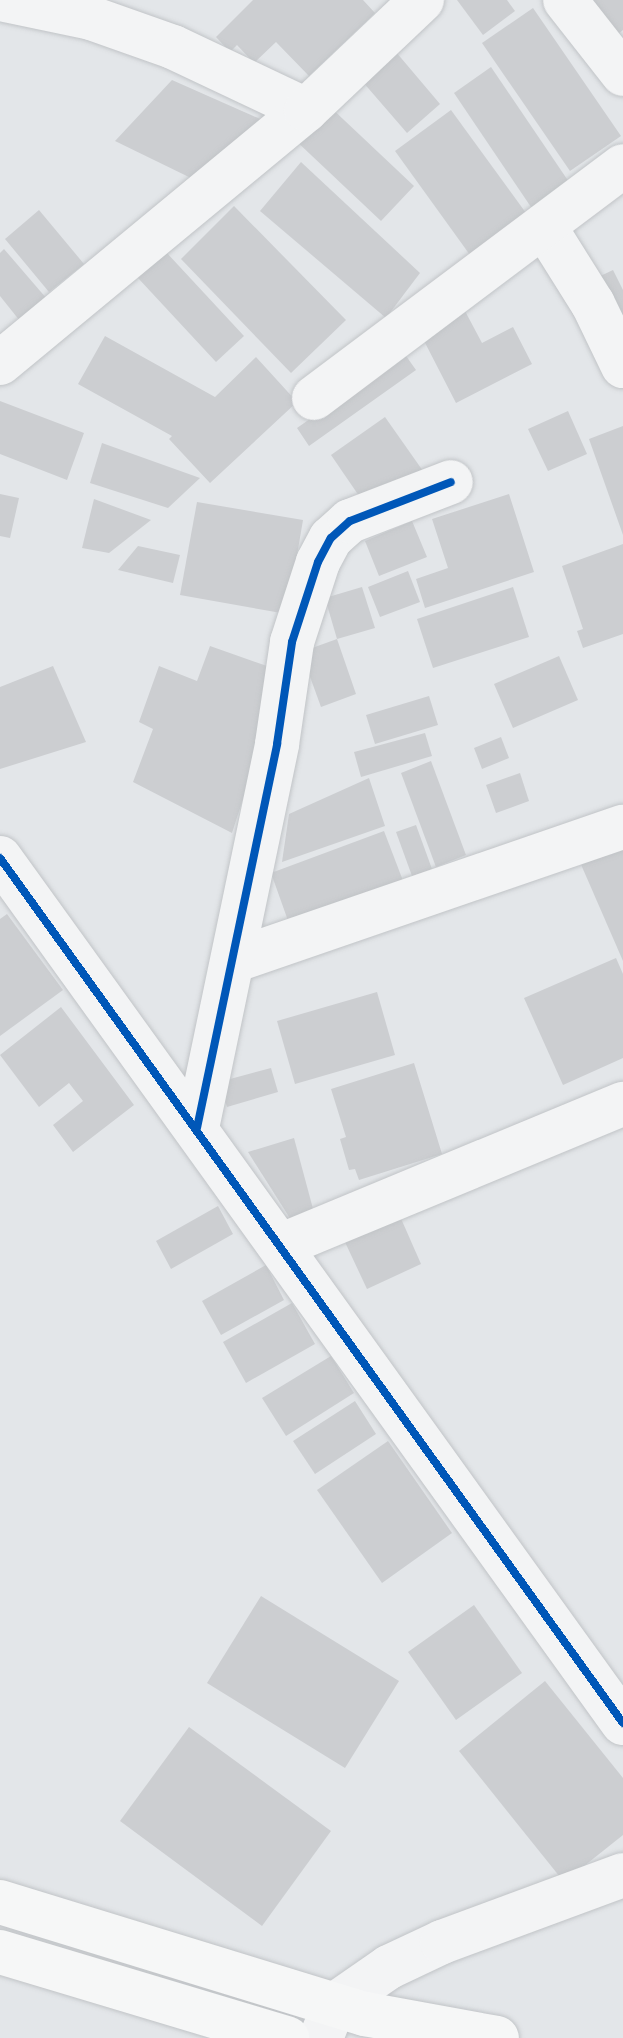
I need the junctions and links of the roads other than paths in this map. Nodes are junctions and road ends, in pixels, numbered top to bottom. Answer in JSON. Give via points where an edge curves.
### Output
{"nodes":[{"id":1,"x":5,"y":0,"type":"edge"},
{"id":2,"x":422,"y":0,"type":"edge"},
{"id":3,"x":565,"y":0,"type":"edge"},
{"id":4,"x":93,"y":9,"type":"edge"},
{"id":5,"x":623,"y":74,"type":"edge"},
{"id":6,"x":306,"y":110,"type":"junction"},
{"id":7,"x":623,"y":166,"type":"edge"},
{"id":8,"x":544,"y":226,"type":"junction"},
{"id":9,"x":0,"y":363,"type":"edge"},
{"id":10,"x":623,"y":366,"type":"edge"},
{"id":11,"x":314,"y":398,"type":"dead end"},
{"id":12,"x":451,"y":482,"type":"dead end"},
{"id":13,"x":623,"y":827,"type":"edge"},
{"id":14,"x":0,"y":858,"type":"edge"},
{"id":15,"x":233,"y":961,"type":"junction"},
{"id":16,"x":623,"y":1104,"type":"edge"},
{"id":17,"x":197,"y":1128,"type":"junction"},
{"id":18,"x":282,"y":1245,"type":"junction"},
{"id":19,"x":623,"y":1723,"type":"edge"},
{"id":20,"x":623,"y":1875,"type":"edge"},
{"id":21,"x":0,"y":1902,"type":"edge"},
{"id":22,"x":0,"y":1952,"type":"edge"},
{"id":23,"x":328,"y":2022,"type":"edge"},
{"id":24,"x":287,"y":2038,"type":"edge"},
{"id":25,"x":497,"y":2038,"type":"edge"}],
"edges":[{"from":1,"to":4,"type":"street"},
{"from":2,"to":6,"type":"street"},
{"from":3,"to":5,"type":"street"},
{"from":4,"to":6,"type":"street"},
{"from":6,"to":9,"type":"street"},
{"from":7,"to":8,"type":"street"},
{"from":8,"to":10,"type":"street","via":[[593,304]]},
{"from":8,"to":11,"type":"street"},
{"from":12,"to":15,"type":"street","via":[[350,521],[331,538],[318,562],[292,642]]},
{"from":13,"to":15,"type":"street"},
{"from":14,"to":17,"type":"street"},
{"from":15,"to":17,"type":"street"},
{"from":16,"to":18,"type":"street"},
{"from":17,"to":18,"type":"street"},
{"from":18,"to":19,"type":"street"},
{"from":20,"to":23,"type":"street","via":[[389,1967]]},
{"from":21,"to":23,"type":"main road"},
{"from":22,"to":24,"type":"main road"},
{"from":23,"to":25,"type":"main road","via":[[365,2014]]}]}
